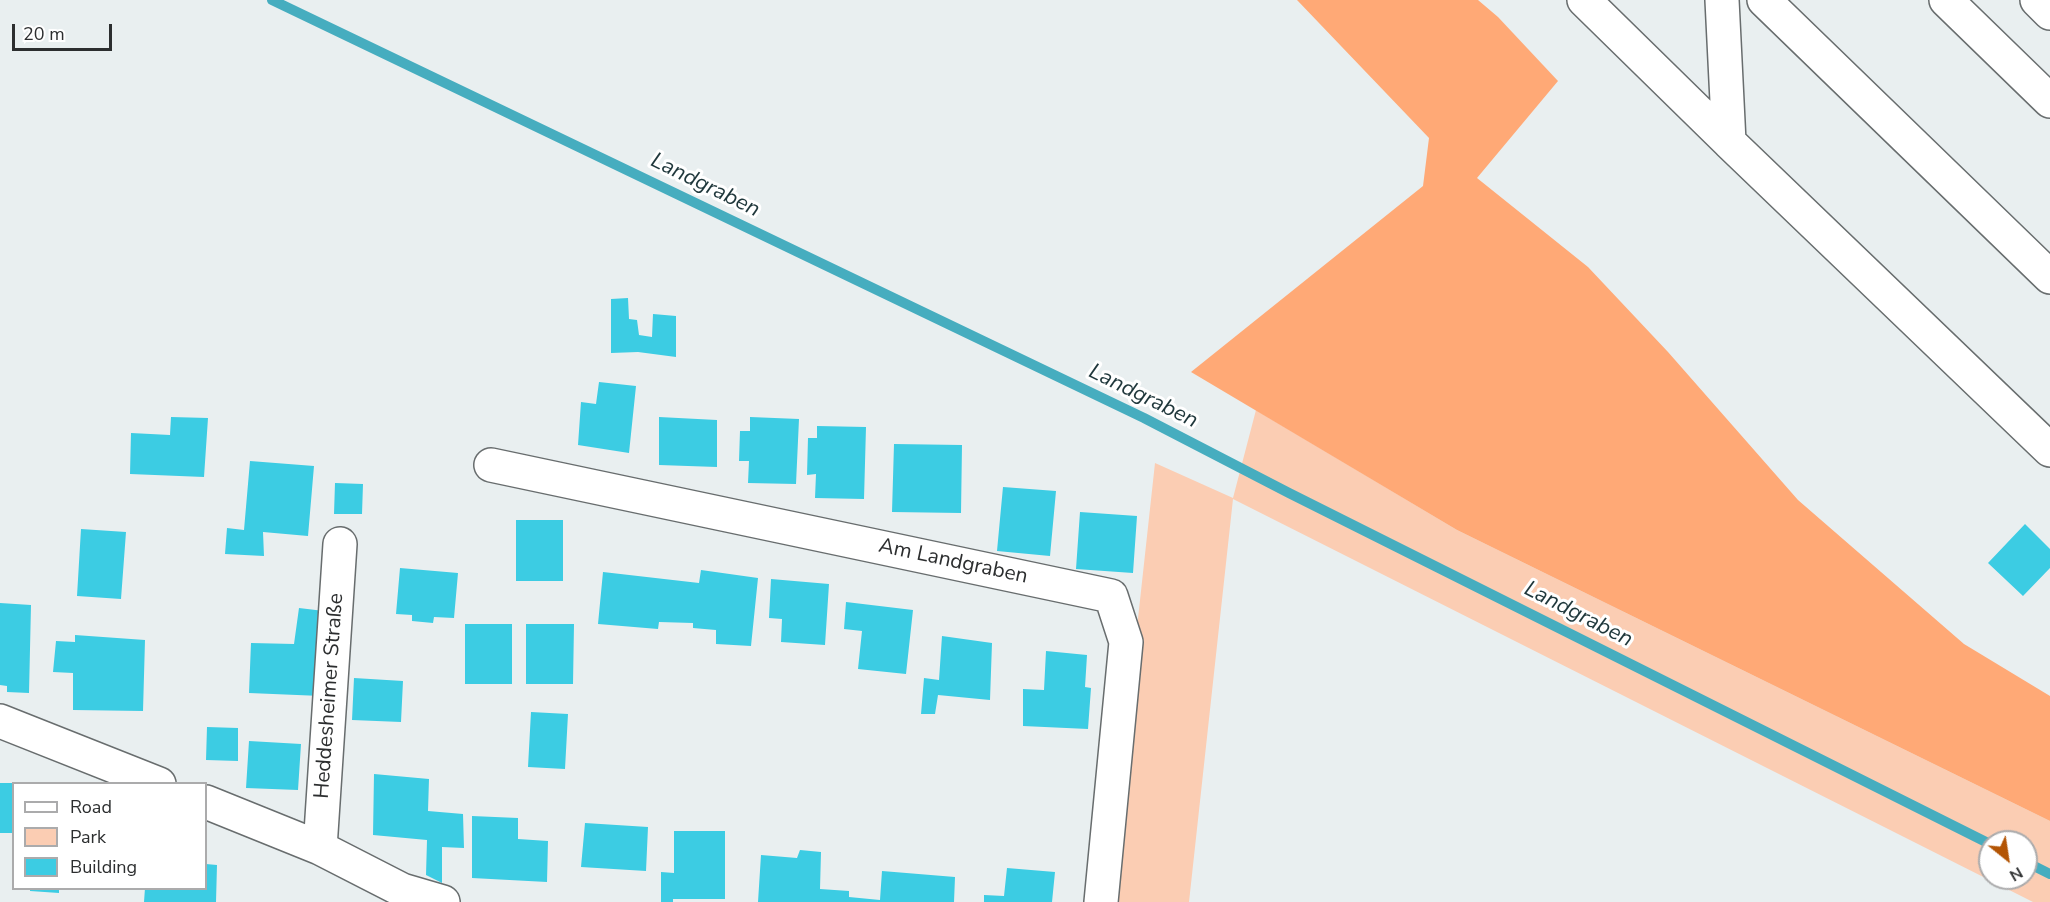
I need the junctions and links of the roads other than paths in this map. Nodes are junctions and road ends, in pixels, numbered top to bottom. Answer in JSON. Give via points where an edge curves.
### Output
{"nodes":[{"id":1,"x":1584,"y":0,"type":"edge"},
{"id":2,"x":1722,"y":0,"type":"edge"},
{"id":3,"x":1764,"y":0,"type":"edge"},
{"id":4,"x":1946,"y":0,"type":"edge"},
{"id":5,"x":2037,"y":0,"type":"edge"},
{"id":6,"x":2050,"y":13,"type":"edge"},
{"id":7,"x":2050,"y":101,"type":"edge"},
{"id":8,"x":1729,"y":142,"type":"junction"},
{"id":9,"x":2050,"y":277,"type":"edge"},
{"id":10,"x":2050,"y":450,"type":"edge"},
{"id":11,"x":491,"y":465,"type":"dead end"},
{"id":12,"x":340,"y":544,"type":"dead end"},
{"id":13,"x":0,"y":721,"type":"edge"},
{"id":14,"x":156,"y":782,"type":"edge"},
{"id":15,"x":207,"y":802,"type":"edge"},
{"id":16,"x":320,"y":848,"type":"junction"},
{"id":17,"x":401,"y":896,"type":"edge"},
{"id":18,"x":443,"y":902,"type":"edge"},
{"id":19,"x":1101,"y":902,"type":"edge"}],
"edges":[{"from":1,"to":8,"type":"main road"},
{"from":2,"to":8,"type":"main road"},
{"from":3,"to":9,"type":"main road"},
{"from":4,"to":7,"type":"main road"},
{"from":5,"to":6,"type":"main road"},
{"from":8,"to":10,"type":"main road"},
{"from":11,"to":19,"type":"main road","name":"Am Landgraben","via":[[1111,596],[1126,642]]},
{"from":12,"to":16,"type":"main road","name":"Heddesheimer Straße"},
{"from":13,"to":14,"type":"main road"},
{"from":15,"to":16,"type":"main road"},
{"from":16,"to":17,"type":"main road"},
{"from":17,"to":18,"type":"main road"}]}
